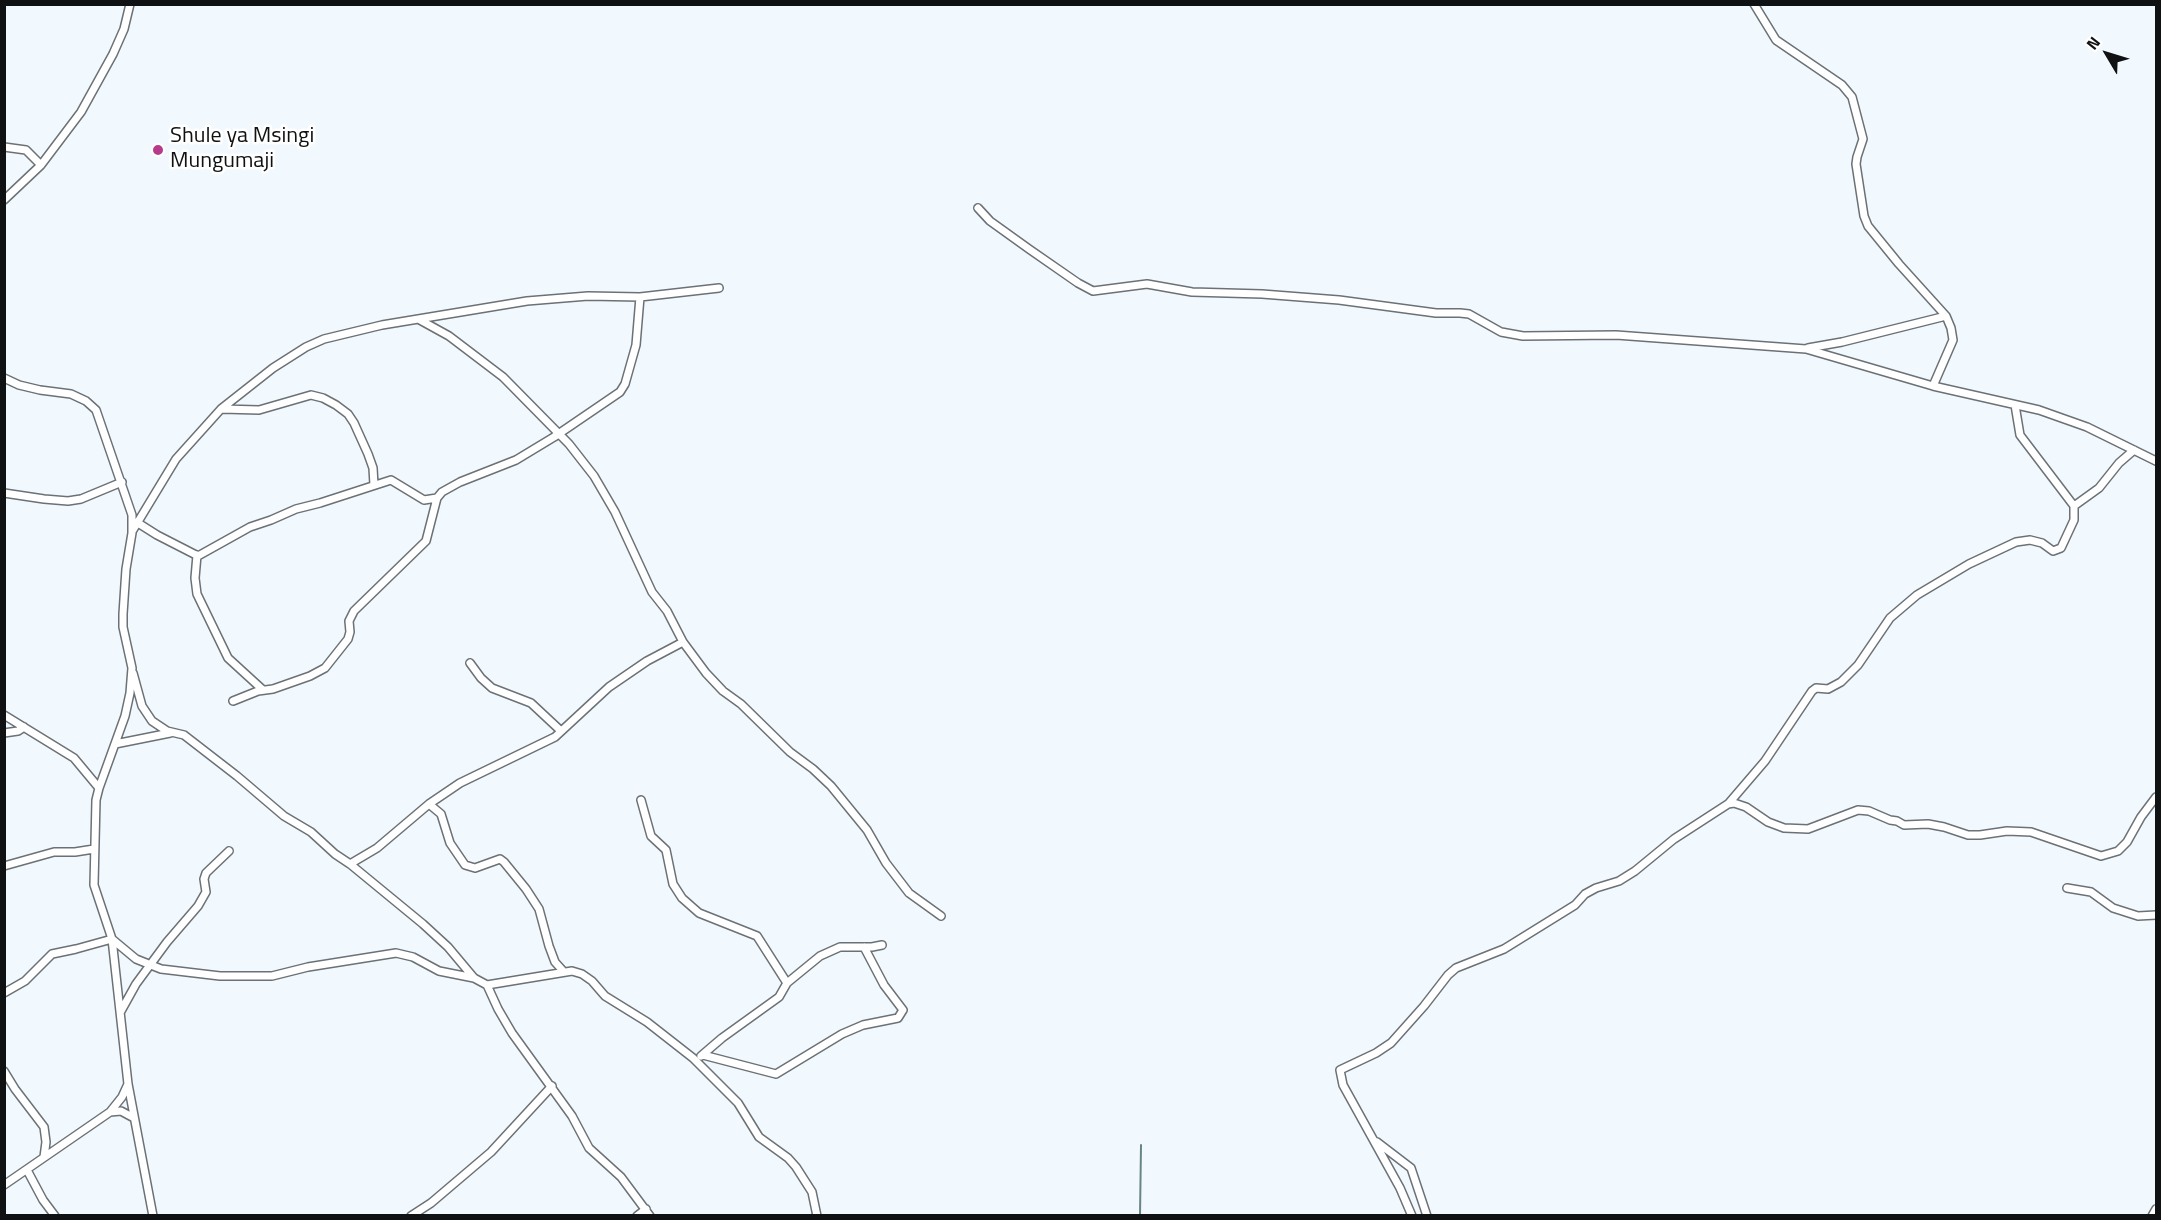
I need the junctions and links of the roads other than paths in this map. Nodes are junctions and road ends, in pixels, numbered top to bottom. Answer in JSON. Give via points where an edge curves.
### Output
{"nodes":[{"id":1,"x":130,"y":4,"type":"edge"},
{"id":2,"x":1754,"y":4,"type":"edge"},
{"id":3,"x":4,"y":147,"type":"edge"},
{"id":4,"x":41,"y":165,"type":"junction"},
{"id":5,"x":4,"y":200,"type":"edge"},
{"id":6,"x":978,"y":208,"type":"dead end"},
{"id":7,"x":719,"y":288,"type":"dead end"},
{"id":8,"x":640,"y":297,"type":"junction"},
{"id":9,"x":1946,"y":315,"type":"junction"},
{"id":10,"x":420,"y":320,"type":"junction"},
{"id":11,"x":1806,"y":349,"type":"junction"},
{"id":12,"x":6,"y":380,"type":"edge"},
{"id":13,"x":1933,"y":386,"type":"junction"},
{"id":14,"x":2015,"y":405,"type":"junction"},
{"id":15,"x":221,"y":409,"type":"junction"},
{"id":16,"x":559,"y":434,"type":"junction"},
{"id":17,"x":2134,"y":450,"type":"junction"},
{"id":18,"x":2157,"y":460,"type":"edge"},
{"id":19,"x":122,"y":482,"type":"junction"},
{"id":20,"x":374,"y":485,"type":"junction"},
{"id":21,"x":4,"y":493,"type":"edge"},
{"id":22,"x":437,"y":498,"type":"junction"},
{"id":23,"x":2074,"y":506,"type":"junction"},
{"id":24,"x":138,"y":523,"type":"junction"},
{"id":25,"x":132,"y":532,"type":"junction"},
{"id":26,"x":197,"y":555,"type":"junction"},
{"id":27,"x":683,"y":642,"type":"junction"},
{"id":28,"x":470,"y":663,"type":"dead end"},
{"id":29,"x":132,"y":668,"type":"junction"},
{"id":30,"x":263,"y":690,"type":"junction"},
{"id":31,"x":232,"y":701,"type":"dead end"},
{"id":32,"x":4,"y":714,"type":"edge"},
{"id":33,"x":24,"y":727,"type":"junction"},
{"id":34,"x":561,"y":731,"type":"junction"},
{"id":35,"x":175,"y":732,"type":"junction"},
{"id":36,"x":4,"y":733,"type":"edge"},
{"id":37,"x":116,"y":744,"type":"junction"},
{"id":38,"x":99,"y":788,"type":"junction"},
{"id":39,"x":2157,"y":797,"type":"edge"},
{"id":40,"x":641,"y":800,"type":"dead end"},
{"id":41,"x":429,"y":804,"type":"junction"},
{"id":42,"x":1728,"y":804,"type":"junction"},
{"id":43,"x":94,"y":849,"type":"junction"},
{"id":44,"x":229,"y":851,"type":"dead end"},
{"id":45,"x":350,"y":864,"type":"junction"},
{"id":46,"x":4,"y":866,"type":"edge"},
{"id":47,"x":2067,"y":888,"type":"dead end"},
{"id":48,"x":2157,"y":915,"type":"edge"},
{"id":49,"x":941,"y":916,"type":"dead end"},
{"id":50,"x":112,"y":939,"type":"junction"},
{"id":51,"x":882,"y":945,"type":"dead end"},
{"id":52,"x":864,"y":947,"type":"junction"},
{"id":53,"x":151,"y":965,"type":"junction"},
{"id":54,"x":161,"y":969,"type":"junction"},
{"id":55,"x":564,"y":972,"type":"junction"},
{"id":56,"x":143,"y":975,"type":"junction"},
{"id":57,"x":474,"y":978,"type":"junction"},
{"id":58,"x":788,"y":983,"type":"junction"},
{"id":59,"x":487,"y":986,"type":"junction"},
{"id":60,"x":4,"y":993,"type":"edge"},
{"id":61,"x":121,"y":1011,"type":"junction"},
{"id":62,"x":703,"y":1055,"type":"junction"},
{"id":63,"x":695,"y":1062,"type":"junction"},
{"id":64,"x":4,"y":1071,"type":"edge"},
{"id":65,"x":128,"y":1084,"type":"junction"},
{"id":66,"x":552,"y":1086,"type":"junction"},
{"id":67,"x":110,"y":1112,"type":"junction"},
{"id":68,"x":134,"y":1118,"type":"junction"},
{"id":69,"x":1374,"y":1140,"type":"junction"},
{"id":70,"x":44,"y":1157,"type":"junction"},
{"id":71,"x":27,"y":1170,"type":"junction"},
{"id":72,"x":4,"y":1185,"type":"edge"},
{"id":73,"x":2157,"y":1209,"type":"edge"},
{"id":74,"x":648,"y":1212,"type":"edge"},
{"id":75,"x":55,"y":1215,"type":"edge"},
{"id":76,"x":153,"y":1215,"type":"edge"},
{"id":77,"x":411,"y":1215,"type":"edge"},
{"id":78,"x":637,"y":1215,"type":"edge"},
{"id":79,"x":818,"y":1215,"type":"edge"},
{"id":80,"x":1412,"y":1215,"type":"edge"},
{"id":81,"x":1427,"y":1215,"type":"edge"},
{"id":82,"x":2151,"y":1215,"type":"edge"}],
"edges":[{"from":1,"to":4,"type":"street","via":[[124,28],[103,73],[81,112]]},
{"from":2,"to":9,"type":"street","via":[[1776,40],[1852,97],[1863,139],[1857,164],[1868,226]]},
{"from":3,"to":4,"type":"street","via":[[26,150]]},
{"from":4,"to":5,"type":"street"},
{"from":6,"to":11,"type":"street","via":[[990,221],[1093,291],[1147,284],[1192,292],[1460,312],[1501,332],[1523,336],[1616,335]]},
{"from":7,"to":8,"type":"street"},
{"from":8,"to":10,"type":"street","via":[[560,297]]},
{"from":8,"to":16,"type":"street","via":[[636,345],[625,384],[620,392]]},
{"from":9,"to":11,"type":"street"},
{"from":9,"to":13,"type":"street","via":[[1953,340]]},
{"from":10,"to":15,"type":"street","via":[[356,330],[306,347],[251,383]]},
{"from":10,"to":16,"type":"street","via":[[449,336],[503,377]]},
{"from":11,"to":13,"type":"street"},
{"from":12,"to":19,"type":"street","via":[[86,400],[96,410]]},
{"from":13,"to":14,"type":"street"},
{"from":14,"to":17,"type":"street","via":[[2078,424]]},
{"from":14,"to":23,"type":"street","via":[[2020,435]]},
{"from":15,"to":20,"type":"street","via":[[259,410],[312,395],[323,398],[348,414],[354,423],[371,461]]},
{"from":15,"to":24,"type":"street","via":[[176,459]]},
{"from":16,"to":22,"type":"street","via":[[516,460],[460,482]]},
{"from":16,"to":27,"type":"street","via":[[605,494],[646,581]]},
{"from":17,"to":18,"type":"street"},
{"from":17,"to":23,"type":"street","via":[[2099,488]]},
{"from":19,"to":21,"type":"street","via":[[81,500]]},
{"from":19,"to":25,"type":"street","via":[[132,515]]},
{"from":20,"to":22,"type":"street","via":[[391,480],[424,500]]},
{"from":20,"to":26,"type":"street","via":[[250,527]]},
{"from":22,"to":30,"type":"street","via":[[426,541],[354,611],[348,639],[325,668]]},
{"from":23,"to":42,"type":"street","via":[[2074,520],[2061,548],[2054,551],[2030,540],[2000,548],[1905,604],[1841,682],[1828,689],[1816,688],[1809,694],[1765,761]]},
{"from":24,"to":25,"type":"street"},
{"from":24,"to":26,"type":"street"},
{"from":25,"to":29,"type":"street","via":[[123,614]]},
{"from":26,"to":30,"type":"street","via":[[197,594],[228,658]]},
{"from":27,"to":34,"type":"street","via":[[609,687]]},
{"from":27,"to":49,"type":"street","via":[[723,691],[831,786],[867,830],[909,893]]},
{"from":28,"to":34,"type":"street","via":[[492,688],[531,703]]},
{"from":29,"to":35,"type":"street","via":[[142,706],[150,719]]},
{"from":29,"to":37,"type":"street","via":[[125,716]]},
{"from":30,"to":31,"type":"street"},
{"from":32,"to":33,"type":"street"},
{"from":33,"to":36,"type":"street"},
{"from":33,"to":38,"type":"street","via":[[74,758]]},
{"from":34,"to":41,"type":"street","via":[[542,745],[460,783]]},
{"from":35,"to":37,"type":"street"},
{"from":35,"to":45,"type":"street","via":[[184,735]]},
{"from":37,"to":38,"type":"street"},
{"from":38,"to":43,"type":"street"},
{"from":39,"to":42,"type":"street","via":[[2127,842],[2118,851],[2101,856],[2031,832],[1968,835],[1928,824],[1904,825],[1858,810],[1808,829],[1784,828],[1746,807]]},
{"from":40,"to":58,"type":"street","via":[[651,836],[666,850],[673,884],[682,898],[699,913],[757,936]]},
{"from":41,"to":45,"type":"street","via":[[393,836]]},
{"from":41,"to":55,"type":"street","via":[[441,814],[450,843],[465,865],[475,868],[500,859],[526,889],[539,909],[555,962]]},
{"from":42,"to":69,"type":"street","via":[[1619,881],[1596,888],[1504,949],[1456,968],[1391,1043],[1341,1068],[1343,1085]]},
{"from":43,"to":46,"type":"street","via":[[54,852]]},
{"from":43,"to":50,"type":"street","via":[[94,885]]},
{"from":44,"to":53,"type":"street","via":[[206,873],[203,897]]},
{"from":45,"to":57,"type":"street","via":[[423,924]]},
{"from":47,"to":48,"type":"street","via":[[2091,892],[2113,908],[2138,916]]},
{"from":50,"to":53,"type":"street","via":[[136,959]]},
{"from":50,"to":60,"type":"street","via":[[52,954],[25,981]]},
{"from":50,"to":61,"type":"street"},
{"from":51,"to":52,"type":"street"},
{"from":52,"to":58,"type":"street","via":[[840,947],[820,956]]},
{"from":52,"to":62,"type":"street","via":[[884,986],[903,1010],[898,1018],[842,1034],[776,1074]]},
{"from":53,"to":54,"type":"street"},
{"from":53,"to":56,"type":"street"},
{"from":54,"to":56,"type":"street"},
{"from":54,"to":57,"type":"street","via":[[264,976],[396,953],[439,971]]},
{"from":55,"to":59,"type":"street"},
{"from":55,"to":63,"type":"street","via":[[587,978],[605,996],[647,1022]]},
{"from":56,"to":61,"type":"street"},
{"from":57,"to":59,"type":"street"},
{"from":58,"to":62,"type":"street","via":[[778,997]]},
{"from":59,"to":66,"type":"street","via":[[512,1033]]},
{"from":61,"to":65,"type":"street"},
{"from":62,"to":63,"type":"street"},
{"from":63,"to":79,"type":"street","via":[[738,1103],[759,1137],[796,1167],[812,1192]]},
{"from":64,"to":70,"type":"street","via":[[44,1127]]},
{"from":65,"to":67,"type":"street"},
{"from":65,"to":68,"type":"street"},
{"from":66,"to":74,"type":"street","via":[[589,1148],[621,1177]]},
{"from":66,"to":77,"type":"street","via":[[491,1152]]},
{"from":67,"to":68,"type":"street","via":[[121,1111]]},
{"from":67,"to":70,"type":"street"},
{"from":68,"to":76,"type":"street"},
{"from":69,"to":80,"type":"street"},
{"from":69,"to":81,"type":"street","via":[[1411,1168]]},
{"from":70,"to":71,"type":"street"},
{"from":71,"to":72,"type":"street"},
{"from":71,"to":75,"type":"street"},
{"from":73,"to":82,"type":"street"},
{"from":74,"to":78,"type":"street"}]}
